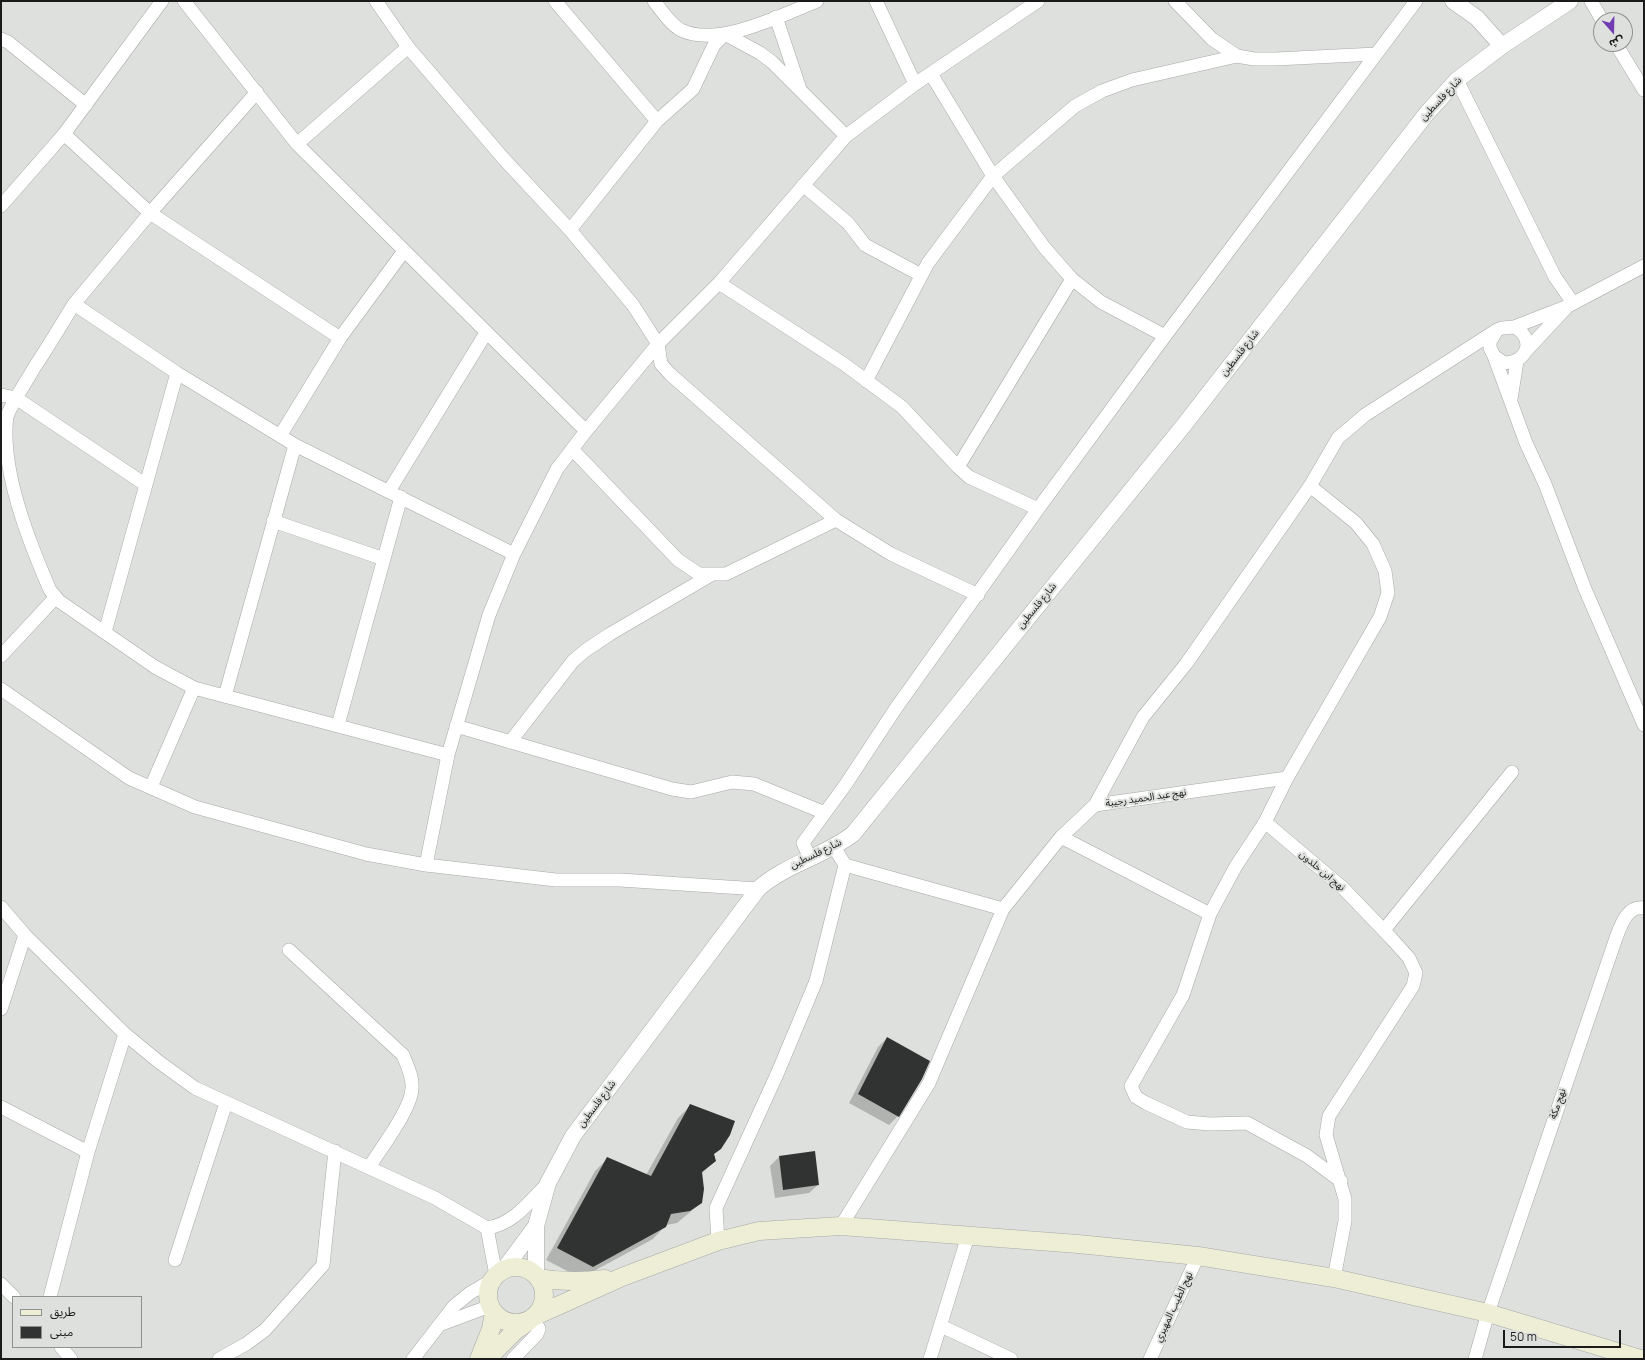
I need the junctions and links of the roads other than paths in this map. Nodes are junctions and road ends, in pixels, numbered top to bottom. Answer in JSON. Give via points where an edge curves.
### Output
{"nodes":[{"id":1,"x":162,"y":1,"type":"edge"},
{"id":2,"x":184,"y":1,"type":"edge"},
{"id":3,"x":376,"y":1,"type":"edge"},
{"id":4,"x":555,"y":1,"type":"edge"},
{"id":5,"x":654,"y":1,"type":"edge"},
{"id":6,"x":817,"y":1,"type":"edge"},
{"id":7,"x":876,"y":1,"type":"edge"},
{"id":8,"x":1038,"y":1,"type":"edge"},
{"id":9,"x":1175,"y":1,"type":"edge"},
{"id":10,"x":1416,"y":1,"type":"edge"},
{"id":11,"x":1453,"y":1,"type":"edge"},
{"id":12,"x":1570,"y":1,"type":"edge"},
{"id":13,"x":1591,"y":1,"type":"edge"},
{"id":14,"x":1597,"y":12,"type":"edge"},
{"id":15,"x":776,"y":17,"type":"junction"},
{"id":16,"x":725,"y":34,"type":"junction"},
{"id":17,"x":1,"y":39,"type":"edge"},
{"id":18,"x":1502,"y":46,"type":"junction"},
{"id":19,"x":408,"y":47,"type":"junction"},
{"id":20,"x":1621,"y":52,"type":"edge"},
{"id":21,"x":1376,"y":54,"type":"junction"},
{"id":22,"x":1237,"y":56,"type":"junction"},
{"id":23,"x":931,"y":74,"type":"junction"},
{"id":24,"x":1458,"y":80,"type":"junction"},
{"id":25,"x":915,"y":84,"type":"junction"},
{"id":26,"x":1644,"y":90,"type":"edge"},
{"id":27,"x":256,"y":92,"type":"junction"},
{"id":28,"x":801,"y":93,"type":"junction"},
{"id":29,"x":86,"y":105,"type":"junction"},
{"id":30,"x":657,"y":121,"type":"junction"},
{"id":31,"x":64,"y":134,"type":"junction"},
{"id":32,"x":846,"y":136,"type":"junction"},
{"id":33,"x":297,"y":144,"type":"junction"},
{"id":34,"x":993,"y":176,"type":"junction"},
{"id":35,"x":803,"y":186,"type":"junction"},
{"id":36,"x":1,"y":206,"type":"edge"},
{"id":37,"x":150,"y":213,"type":"junction"},
{"id":38,"x":570,"y":230,"type":"junction"},
{"id":39,"x":404,"y":251,"type":"junction"},
{"id":40,"x":1644,"y":266,"type":"edge"},
{"id":41,"x":922,"y":275,"type":"junction"},
{"id":42,"x":1072,"y":279,"type":"junction"},
{"id":43,"x":719,"y":282,"type":"junction"},
{"id":44,"x":74,"y":304,"type":"junction"},
{"id":45,"x":1570,"y":304,"type":"junction"},
{"id":46,"x":1514,"y":327,"type":"junction"},
{"id":47,"x":1497,"y":330,"type":"junction"},
{"id":48,"x":486,"y":334,"type":"junction"},
{"id":49,"x":1165,"y":336,"type":"junction"},
{"id":50,"x":340,"y":338,"type":"junction"},
{"id":51,"x":658,"y":344,"type":"junction"},
{"id":52,"x":1466,"y":350,"type":"junction"},
{"id":53,"x":1492,"y":352,"type":"junction"},
{"id":54,"x":1521,"y":357,"type":"junction"},
{"id":55,"x":178,"y":373,"type":"junction"},
{"id":56,"x":866,"y":381,"type":"junction"},
{"id":57,"x":1,"y":395,"type":"edge"},
{"id":58,"x":16,"y":398,"type":"junction"},
{"id":59,"x":1510,"y":401,"type":"junction"},
{"id":60,"x":586,"y":431,"type":"junction"},
{"id":61,"x":280,"y":436,"type":"junction"},
{"id":62,"x":294,"y":445,"type":"junction"},
{"id":63,"x":572,"y":449,"type":"junction"},
{"id":64,"x":958,"y":467,"type":"junction"},
{"id":65,"x":146,"y":485,"type":"junction"},
{"id":66,"x":1310,"y":486,"type":"junction"},
{"id":67,"x":389,"y":491,"type":"junction"},
{"id":68,"x":401,"y":497,"type":"junction"},
{"id":69,"x":1038,"y":509,"type":"junction"},
{"id":70,"x":836,"y":520,"type":"junction"},
{"id":71,"x":274,"y":521,"type":"junction"},
{"id":72,"x":514,"y":554,"type":"junction"},
{"id":73,"x":384,"y":559,"type":"junction"},
{"id":74,"x":711,"y":575,"type":"junction"},
{"id":75,"x":978,"y":595,"type":"junction"},
{"id":76,"x":54,"y":598,"type":"junction"},
{"id":77,"x":105,"y":632,"type":"junction"},
{"id":78,"x":1,"y":656,"type":"edge"},
{"id":79,"x":194,"y":688,"type":"junction"},
{"id":80,"x":1,"y":689,"type":"edge"},
{"id":81,"x":225,"y":696,"type":"junction"},
{"id":82,"x":1644,"y":725,"type":"edge"},
{"id":83,"x":338,"y":726,"type":"junction"},
{"id":84,"x":456,"y":726,"type":"junction"},
{"id":85,"x":510,"y":742,"type":"junction"},
{"id":86,"x":448,"y":755,"type":"junction"},
{"id":87,"x":1512,"y":772,"type":"dead end"},
{"id":88,"x":1287,"y":778,"type":"junction"},
{"id":89,"x":150,"y":788,"type":"junction"},
{"id":90,"x":1095,"y":805,"type":"junction"},
{"id":91,"x":825,"y":813,"type":"junction"},
{"id":92,"x":1265,"y":822,"type":"junction"},
{"id":93,"x":1061,"y":837,"type":"junction"},
{"id":94,"x":834,"y":847,"type":"junction"},
{"id":95,"x":810,"y":858,"type":"junction"},
{"id":96,"x":426,"y":865,"type":"junction"},
{"id":97,"x":846,"y":865,"type":"junction"},
{"id":98,"x":758,"y":889,"type":"junction"},
{"id":99,"x":1,"y":907,"type":"edge"},
{"id":100,"x":1644,"y":908,"type":"edge"},
{"id":101,"x":1002,"y":909,"type":"junction"},
{"id":102,"x":1210,"y":914,"type":"junction"},
{"id":103,"x":1384,"y":930,"type":"junction"},
{"id":104,"x":25,"y":935,"type":"junction"},
{"id":105,"x":289,"y":950,"type":"dead end"},
{"id":106,"x":1,"y":1009,"type":"edge"},
{"id":107,"x":125,"y":1034,"type":"junction"},
{"id":108,"x":226,"y":1103,"type":"junction"},
{"id":109,"x":1,"y":1106,"type":"edge"},
{"id":110,"x":335,"y":1151,"type":"junction"},
{"id":111,"x":88,"y":1152,"type":"junction"},
{"id":112,"x":370,"y":1166,"type":"junction"},
{"id":113,"x":1341,"y":1181,"type":"junction"},
{"id":114,"x":548,"y":1183,"type":"junction"},
{"id":115,"x":536,"y":1226,"type":"junction"},
{"id":116,"x":841,"y":1226,"type":"junction"},
{"id":117,"x":487,"y":1228,"type":"junction"},
{"id":118,"x":968,"y":1236,"type":"junction"},
{"id":119,"x":718,"y":1241,"type":"junction"},
{"id":120,"x":1198,"y":1256,"type":"junction"},
{"id":121,"x":174,"y":1260,"type":"dead end"},
{"id":122,"x":497,"y":1275,"type":"junction"},
{"id":123,"x":538,"y":1277,"type":"junction"},
{"id":124,"x":622,"y":1277,"type":"junction"},
{"id":125,"x":1334,"y":1278,"type":"junction"},
{"id":126,"x":1,"y":1284,"type":"edge"},
{"id":127,"x":13,"y":1296,"type":"edge"},
{"id":128,"x":50,"y":1296,"type":"edge"},
{"id":129,"x":492,"y":1309,"type":"junction"},
{"id":130,"x":1488,"y":1313,"type":"junction"},
{"id":131,"x":532,"y":1318,"type":"junction"},
{"id":132,"x":439,"y":1325,"type":"junction"},
{"id":133,"x":941,"y":1326,"type":"junction"},
{"id":134,"x":62,"y":1348,"type":"edge"},
{"id":135,"x":71,"y":1359,"type":"edge"},
{"id":136,"x":219,"y":1359,"type":"edge"},
{"id":137,"x":413,"y":1359,"type":"edge"},
{"id":138,"x":479,"y":1359,"type":"edge"},
{"id":139,"x":487,"y":1359,"type":"edge"},
{"id":140,"x":513,"y":1359,"type":"edge"},
{"id":141,"x":930,"y":1359,"type":"edge"},
{"id":142,"x":1011,"y":1359,"type":"edge"},
{"id":143,"x":1150,"y":1359,"type":"edge"},
{"id":144,"x":1475,"y":1359,"type":"edge"},
{"id":145,"x":1641,"y":1359,"type":"edge"}],
"edges":[{"from":1,"to":29,"type":"street"},
{"from":2,"to":27,"type":"street"},
{"from":3,"to":19,"type":"street"},
{"from":4,"to":30,"type":"street"},
{"from":5,"to":16,"type":"street","via":[[680,30],[704,36]]},
{"from":6,"to":15,"type":"street"},
{"from":7,"to":25,"type":"street"},
{"from":8,"to":23,"type":"street"},
{"from":9,"to":22,"type":"street","via":[[1212,39]]},
{"from":10,"to":21,"type":"street"},
{"from":11,"to":18,"type":"street","via":[[1477,18]]},
{"from":12,"to":18,"type":"street","name":"شارع فلسطين"},
{"from":13,"to":14,"type":"street"},
{"from":15,"to":16,"type":"street"},
{"from":15,"to":28,"type":"street"},
{"from":16,"to":28,"type":"street","via":[[772,62]]},
{"from":16,"to":30,"type":"street","via":[[714,45],[693,89]]},
{"from":17,"to":29,"type":"street"},
{"from":18,"to":24,"type":"street","name":"شارع فلسطين"},
{"from":19,"to":33,"type":"street"},
{"from":19,"to":38,"type":"street","via":[[503,158]]},
{"from":20,"to":26,"type":"street"},
{"from":21,"to":22,"type":"street","via":[[1261,59]]},
{"from":21,"to":49,"type":"street"},
{"from":22,"to":34,"type":"street","via":[[1132,80],[1102,91],[1075,106]]},
{"from":23,"to":25,"type":"street"},
{"from":23,"to":34,"type":"street"},
{"from":24,"to":45,"type":"street"},
{"from":24,"to":94,"type":"street","name":"شارع فلسطين","via":[[1427,114],[1184,425],[853,834]]},
{"from":25,"to":32,"type":"street"},
{"from":27,"to":33,"type":"street"},
{"from":27,"to":37,"type":"street"},
{"from":28,"to":32,"type":"street"},
{"from":29,"to":31,"type":"street"},
{"from":30,"to":38,"type":"street"},
{"from":31,"to":36,"type":"street"},
{"from":31,"to":37,"type":"street"},
{"from":32,"to":35,"type":"street"},
{"from":33,"to":39,"type":"street"},
{"from":34,"to":41,"type":"street","via":[[928,263]]},
{"from":34,"to":42,"type":"street","via":[[1044,247]]},
{"from":35,"to":41,"type":"street","via":[[848,223],[865,245]]},
{"from":35,"to":43,"type":"street"},
{"from":37,"to":44,"type":"street"},
{"from":37,"to":50,"type":"street"},
{"from":38,"to":51,"type":"street","via":[[633,305]]},
{"from":39,"to":48,"type":"street"},
{"from":39,"to":50,"type":"street"},
{"from":40,"to":45,"type":"street"},
{"from":41,"to":56,"type":"street"},
{"from":42,"to":49,"type":"street","via":[[1101,302]]},
{"from":42,"to":64,"type":"street"},
{"from":43,"to":51,"type":"street"},
{"from":43,"to":56,"type":"street"},
{"from":44,"to":55,"type":"street"},
{"from":44,"to":58,"type":"street"},
{"from":45,"to":46,"type":"street"},
{"from":45,"to":54,"type":"street"},
{"from":46,"to":47,"type":"street"},
{"from":46,"to":54,"type":"street","via":[[1526,340]]},
{"from":47,"to":52,"type":"street"},
{"from":47,"to":53,"type":"street","via":[[1490,342]]},
{"from":48,"to":60,"type":"street"},
{"from":48,"to":67,"type":"street"},
{"from":49,"to":69,"type":"street"},
{"from":50,"to":61,"type":"street"},
{"from":51,"to":60,"type":"street"},
{"from":51,"to":70,"type":"street","via":[[661,364],[670,374]]},
{"from":52,"to":53,"type":"street"},
{"from":52,"to":66,"type":"street","via":[[1346,430],[1338,438]]},
{"from":53,"to":54,"type":"street","via":[[1504,363]]},
{"from":53,"to":59,"type":"street"},
{"from":54,"to":59,"type":"street"},
{"from":55,"to":61,"type":"street"},
{"from":55,"to":65,"type":"street"},
{"from":56,"to":64,"type":"street","via":[[902,407]]},
{"from":57,"to":58,"type":"street"},
{"from":58,"to":65,"type":"street"},
{"from":58,"to":76,"type":"street","via":[[7,418],[2,440],[5,477],[10,496]]},
{"from":59,"to":82,"type":"street","via":[[1585,589]]},
{"from":60,"to":63,"type":"street"},
{"from":61,"to":62,"type":"street"},
{"from":62,"to":67,"type":"street"},
{"from":62,"to":71,"type":"street"},
{"from":63,"to":72,"type":"street","via":[[557,469]]},
{"from":63,"to":74,"type":"street","via":[[678,560],[699,574]]},
{"from":64,"to":69,"type":"street","via":[[969,476]]},
{"from":65,"to":77,"type":"street"},
{"from":66,"to":88,"type":"street","via":[[1356,523],[1373,544],[1385,571],[1388,593],[1380,617]]},
{"from":66,"to":90,"type":"street","via":[[1186,664],[1143,717]]},
{"from":67,"to":68,"type":"street"},
{"from":68,"to":72,"type":"street"},
{"from":68,"to":73,"type":"street"},
{"from":69,"to":75,"type":"street"},
{"from":70,"to":74,"type":"street","via":[[726,574]]},
{"from":70,"to":75,"type":"street","via":[[891,554]]},
{"from":71,"to":73,"type":"street"},
{"from":71,"to":81,"type":"street"},
{"from":72,"to":84,"type":"street","via":[[490,615]]},
{"from":73,"to":83,"type":"street"},
{"from":74,"to":85,"type":"street","via":[[586,650],[574,661]]},
{"from":75,"to":91,"type":"street","via":[[896,708]]},
{"from":76,"to":77,"type":"street"},
{"from":76,"to":78,"type":"street"},
{"from":77,"to":79,"type":"street","via":[[155,667]]},
{"from":79,"to":81,"type":"street"},
{"from":79,"to":89,"type":"street"},
{"from":80,"to":89,"type":"street","via":[[130,778]]},
{"from":81,"to":83,"type":"street"},
{"from":83,"to":86,"type":"street"},
{"from":84,"to":85,"type":"street"},
{"from":84,"to":86,"type":"street"},
{"from":85,"to":91,"type":"street","via":[[672,789],[691,792],[732,782],[754,784]]},
{"from":86,"to":96,"type":"street"},
{"from":87,"to":103,"type":"street"},
{"from":88,"to":90,"type":"street","name":"نهج عبد الحميد رجيبة"},
{"from":88,"to":92,"type":"street"},
{"from":89,"to":96,"type":"street","via":[[195,807],[366,854]]},
{"from":90,"to":93,"type":"street","name":"نهج عبد الحميد رجيبة"},
{"from":91,"to":95,"type":"street","via":[[803,843]]},
{"from":92,"to":102,"type":"street","via":[[1236,866]]},
{"from":92,"to":103,"type":"street","name":"نهج ابن خلدون","via":[[1343,888]]},
{"from":93,"to":101,"type":"street","name":"نهج عبد الحميد رجيبة"},
{"from":93,"to":102,"type":"street"},
{"from":94,"to":95,"type":"street","name":"شارع فلسطين"},
{"from":94,"to":97,"type":"street"},
{"from":95,"to":98,"type":"street","name":"شارع فلسطين","via":[[775,875]]},
{"from":96,"to":98,"type":"street","via":[[556,880],[620,880]]},
{"from":97,"to":101,"type":"street"},
{"from":97,"to":119,"type":"street","via":[[816,981],[716,1208]]},
{"from":98,"to":114,"type":"street","name":"شارع فلسطين","via":[[573,1136]]},
{"from":99,"to":104,"type":"street"},
{"from":100,"to":130,"type":"street","name":"نهج مكة","via":[[1630,911],[1616,938]]},
{"from":101,"to":116,"type":"street","name":"نهج عبد الحميد رجيبة","via":[[929,1083]]},
{"from":102,"to":113,"type":"street","via":[[1183,995],[1136,1075],[1131,1086],[1133,1092],[1146,1103],[1187,1122],[1247,1122],[1307,1156]]},
{"from":103,"to":113,"type":"street","name":"نهج ابن خلدون","via":[[1409,958],[1416,973],[1413,986],[1330,1116],[1326,1135]]},
{"from":104,"to":106,"type":"street"},
{"from":104,"to":107,"type":"street"},
{"from":105,"to":112,"type":"street","via":[[403,1055],[409,1070],[412,1088],[409,1104]]},
{"from":107,"to":108,"type":"street","via":[[195,1088]]},
{"from":107,"to":111,"type":"street"},
{"from":108,"to":110,"type":"street"},
{"from":108,"to":121,"type":"street"},
{"from":109,"to":111,"type":"street"},
{"from":110,"to":112,"type":"street"},
{"from":110,"to":136,"type":"street","via":[[323,1265],[265,1330]]},
{"from":111,"to":128,"type":"street"},
{"from":112,"to":117,"type":"street","via":[[435,1198]]},
{"from":113,"to":125,"type":"street","name":"نهج ابن خلدون","via":[[1345,1199],[1345,1221]]},
{"from":114,"to":115,"type":"street","name":"شارع فلسطين"},
{"from":114,"to":117,"type":"street","via":[[511,1220]]},
{"from":115,"to":122,"type":"street"},
{"from":115,"to":123,"type":"street"},
{"from":116,"to":118,"type":"main road"},
{"from":116,"to":119,"type":"main road","via":[[759,1231]]},
{"from":117,"to":122,"type":"street"},
{"from":118,"to":120,"type":"main road"},
{"from":118,"to":133,"type":"street"},
{"from":119,"to":124,"type":"main road"},
{"from":120,"to":125,"type":"main road"},
{"from":120,"to":143,"type":"street","name":"نهج الطيب المهيري"},
{"from":122,"to":123,"type":"main road","via":[[510,1268],[520,1268],[529,1270]]},
{"from":122,"to":129,"type":"main road","via":[[489,1288],[488,1297]]},
{"from":122,"to":132,"type":"street","via":[[462,1298]]},
{"from":123,"to":124,"type":"main road","via":[[584,1282]]},
{"from":123,"to":131,"type":"main road","via":[[544,1290],[544,1300],[540,1310]]},
{"from":124,"to":131,"type":"main road"},
{"from":125,"to":130,"type":"main road"},
{"from":126,"to":127,"type":"street"},
{"from":129,"to":131,"type":"main road","via":[[501,1319],[511,1323],[521,1323]]},
{"from":129,"to":132,"type":"street"},
{"from":129,"to":138,"type":"main road","via":[[491,1329]]},
{"from":130,"to":144,"type":"street"},
{"from":130,"to":145,"type":"main road"},
{"from":131,"to":139,"type":"main road"},
{"from":131,"to":140,"type":"street","via":[[539,1329],[537,1334]]},
{"from":132,"to":137,"type":"street"},
{"from":133,"to":141,"type":"street"},
{"from":133,"to":142,"type":"street"},
{"from":134,"to":135,"type":"street"}]}
